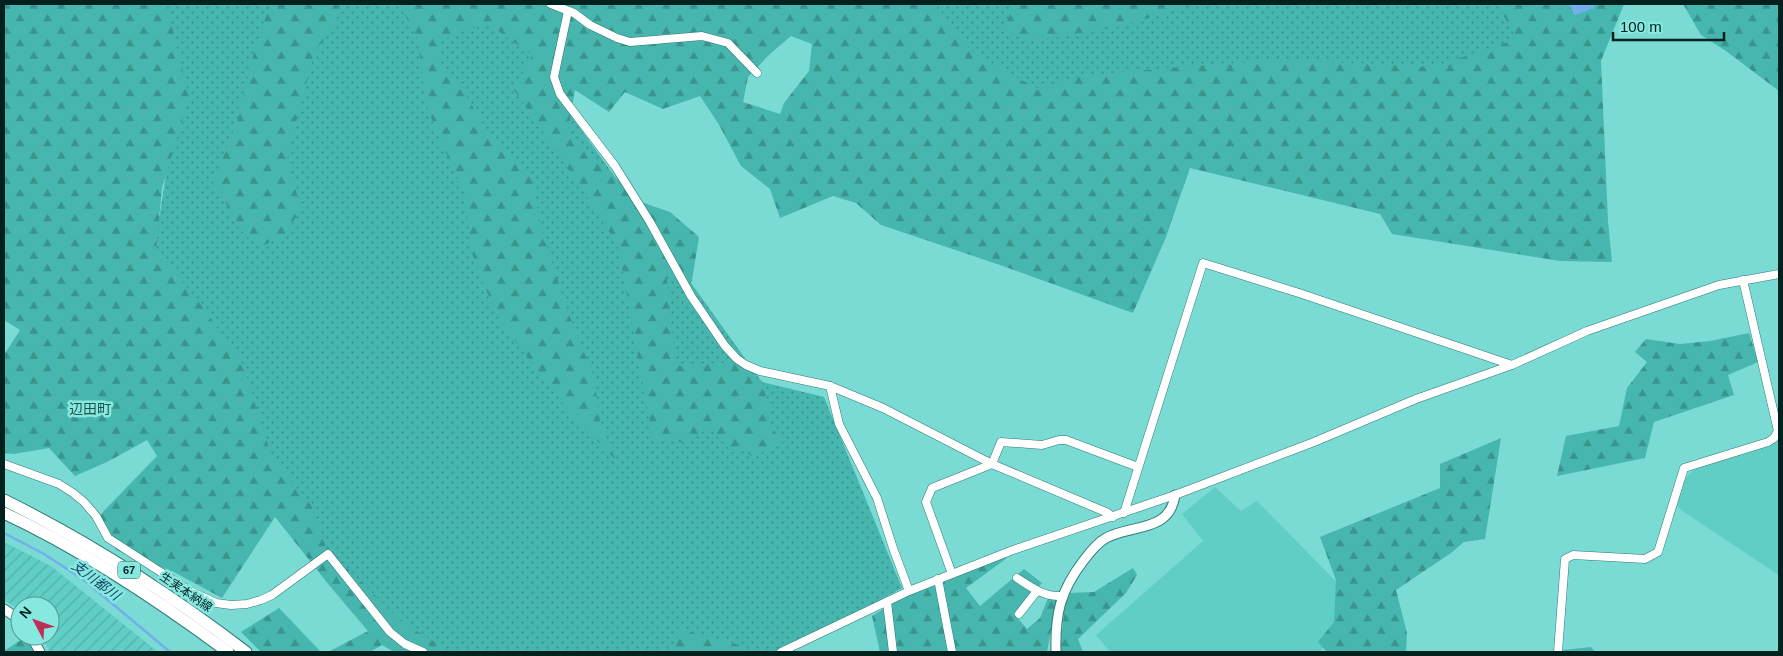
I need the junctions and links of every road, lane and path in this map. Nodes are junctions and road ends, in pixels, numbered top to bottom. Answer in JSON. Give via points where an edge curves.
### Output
{"nodes":[{"id":1,"x":551,"y":4,"type":"edge"},
{"id":2,"x":568,"y":11,"type":"junction"},
{"id":3,"x":757,"y":73,"type":"dead end"},
{"id":4,"x":1779,"y":274,"type":"edge"},
{"id":5,"x":1743,"y":280,"type":"junction"},
{"id":6,"x":1512,"y":365,"type":"junction"},
{"id":7,"x":830,"y":386,"type":"junction"},
{"id":8,"x":4,"y":464,"type":"edge"},
{"id":9,"x":992,"y":464,"type":"junction"},
{"id":10,"x":1138,"y":468,"type":"junction"},
{"id":11,"x":1175,"y":495,"type":"junction"},
{"id":12,"x":4,"y":500,"type":"edge"},
{"id":13,"x":4,"y":512,"type":"edge"},
{"id":14,"x":1124,"y":513,"type":"junction"},
{"id":15,"x":1113,"y":517,"type":"junction"},
{"id":16,"x":952,"y":574,"type":"junction"},
{"id":17,"x":1017,"y":578,"type":"dead end"},
{"id":18,"x":938,"y":579,"type":"junction"},
{"id":19,"x":909,"y":591,"type":"junction"},
{"id":20,"x":1037,"y":591,"type":"junction"},
{"id":21,"x":1062,"y":596,"type":"junction"},
{"id":22,"x":887,"y":602,"type":"junction"},
{"id":23,"x":1019,"y":614,"type":"dead end"},
{"id":24,"x":228,"y":652,"type":"edge"},
{"id":25,"x":246,"y":652,"type":"edge"},
{"id":26,"x":423,"y":652,"type":"edge"},
{"id":27,"x":781,"y":652,"type":"edge"},
{"id":28,"x":893,"y":652,"type":"edge"},
{"id":29,"x":952,"y":652,"type":"edge"},
{"id":30,"x":1056,"y":652,"type":"edge"},
{"id":31,"x":1558,"y":652,"type":"edge"}],
"edges":[{"from":1,"to":2,"type":"street"},
{"from":2,"to":3,"type":"street","via":[[590,25],[630,42],[702,36],[728,43]]},
{"from":2,"to":7,"type":"street","via":[[554,78],[560,94],[615,166],[686,288],[725,346],[746,366]]},
{"from":4,"to":5,"type":"street"},
{"from":5,"to":6,"type":"street","via":[[1678,298],[1596,327]]},
{"from":5,"to":31,"type":"street","via":[[1778,431],[1768,442],[1684,468],[1658,552],[1645,559],[1573,555],[1565,559]]},
{"from":6,"to":10,"type":"street","via":[[1203,262]]},
{"from":6,"to":11,"type":"street","via":[[1416,399]]},
{"from":7,"to":9,"type":"street","via":[[883,408]]},
{"from":7,"to":19,"type":"street","via":[[840,424],[877,498]]},
{"from":8,"to":26,"type":"street","via":[[60,484],[84,502],[108,538],[190,591],[216,603],[247,604],[261,600],[328,554],[390,632]]},
{"from":9,"to":10,"type":"street","via":[[1001,442],[1042,445],[1066,440]]},
{"from":9,"to":15,"type":"street"},
{"from":9,"to":16,"type":"street","via":[[932,488],[926,502]]},
{"from":10,"to":14,"type":"street"},
{"from":11,"to":14,"type":"street"},
{"from":11,"to":21,"type":"street","via":[[1174,506],[1168,515],[1143,528],[1106,538],[1092,550]]},
{"from":12,"to":25,"type":"main road","name":"生実本納線","number":"67","via":[[118,563],[206,621]]},
{"from":13,"to":24,"type":"main road","name":"生実本納線","number":"67","via":[[127,582]]},
{"from":14,"to":15,"type":"street"},
{"from":15,"to":16,"type":"street"},
{"from":16,"to":18,"type":"street"},
{"from":17,"to":20,"type":"street"},
{"from":18,"to":19,"type":"street"},
{"from":18,"to":29,"type":"street"},
{"from":19,"to":22,"type":"street"},
{"from":20,"to":21,"type":"street"},
{"from":20,"to":23,"type":"street"},
{"from":21,"to":30,"type":"street","via":[[1056,619]]},
{"from":22,"to":27,"type":"street"},
{"from":22,"to":28,"type":"street"}]}
